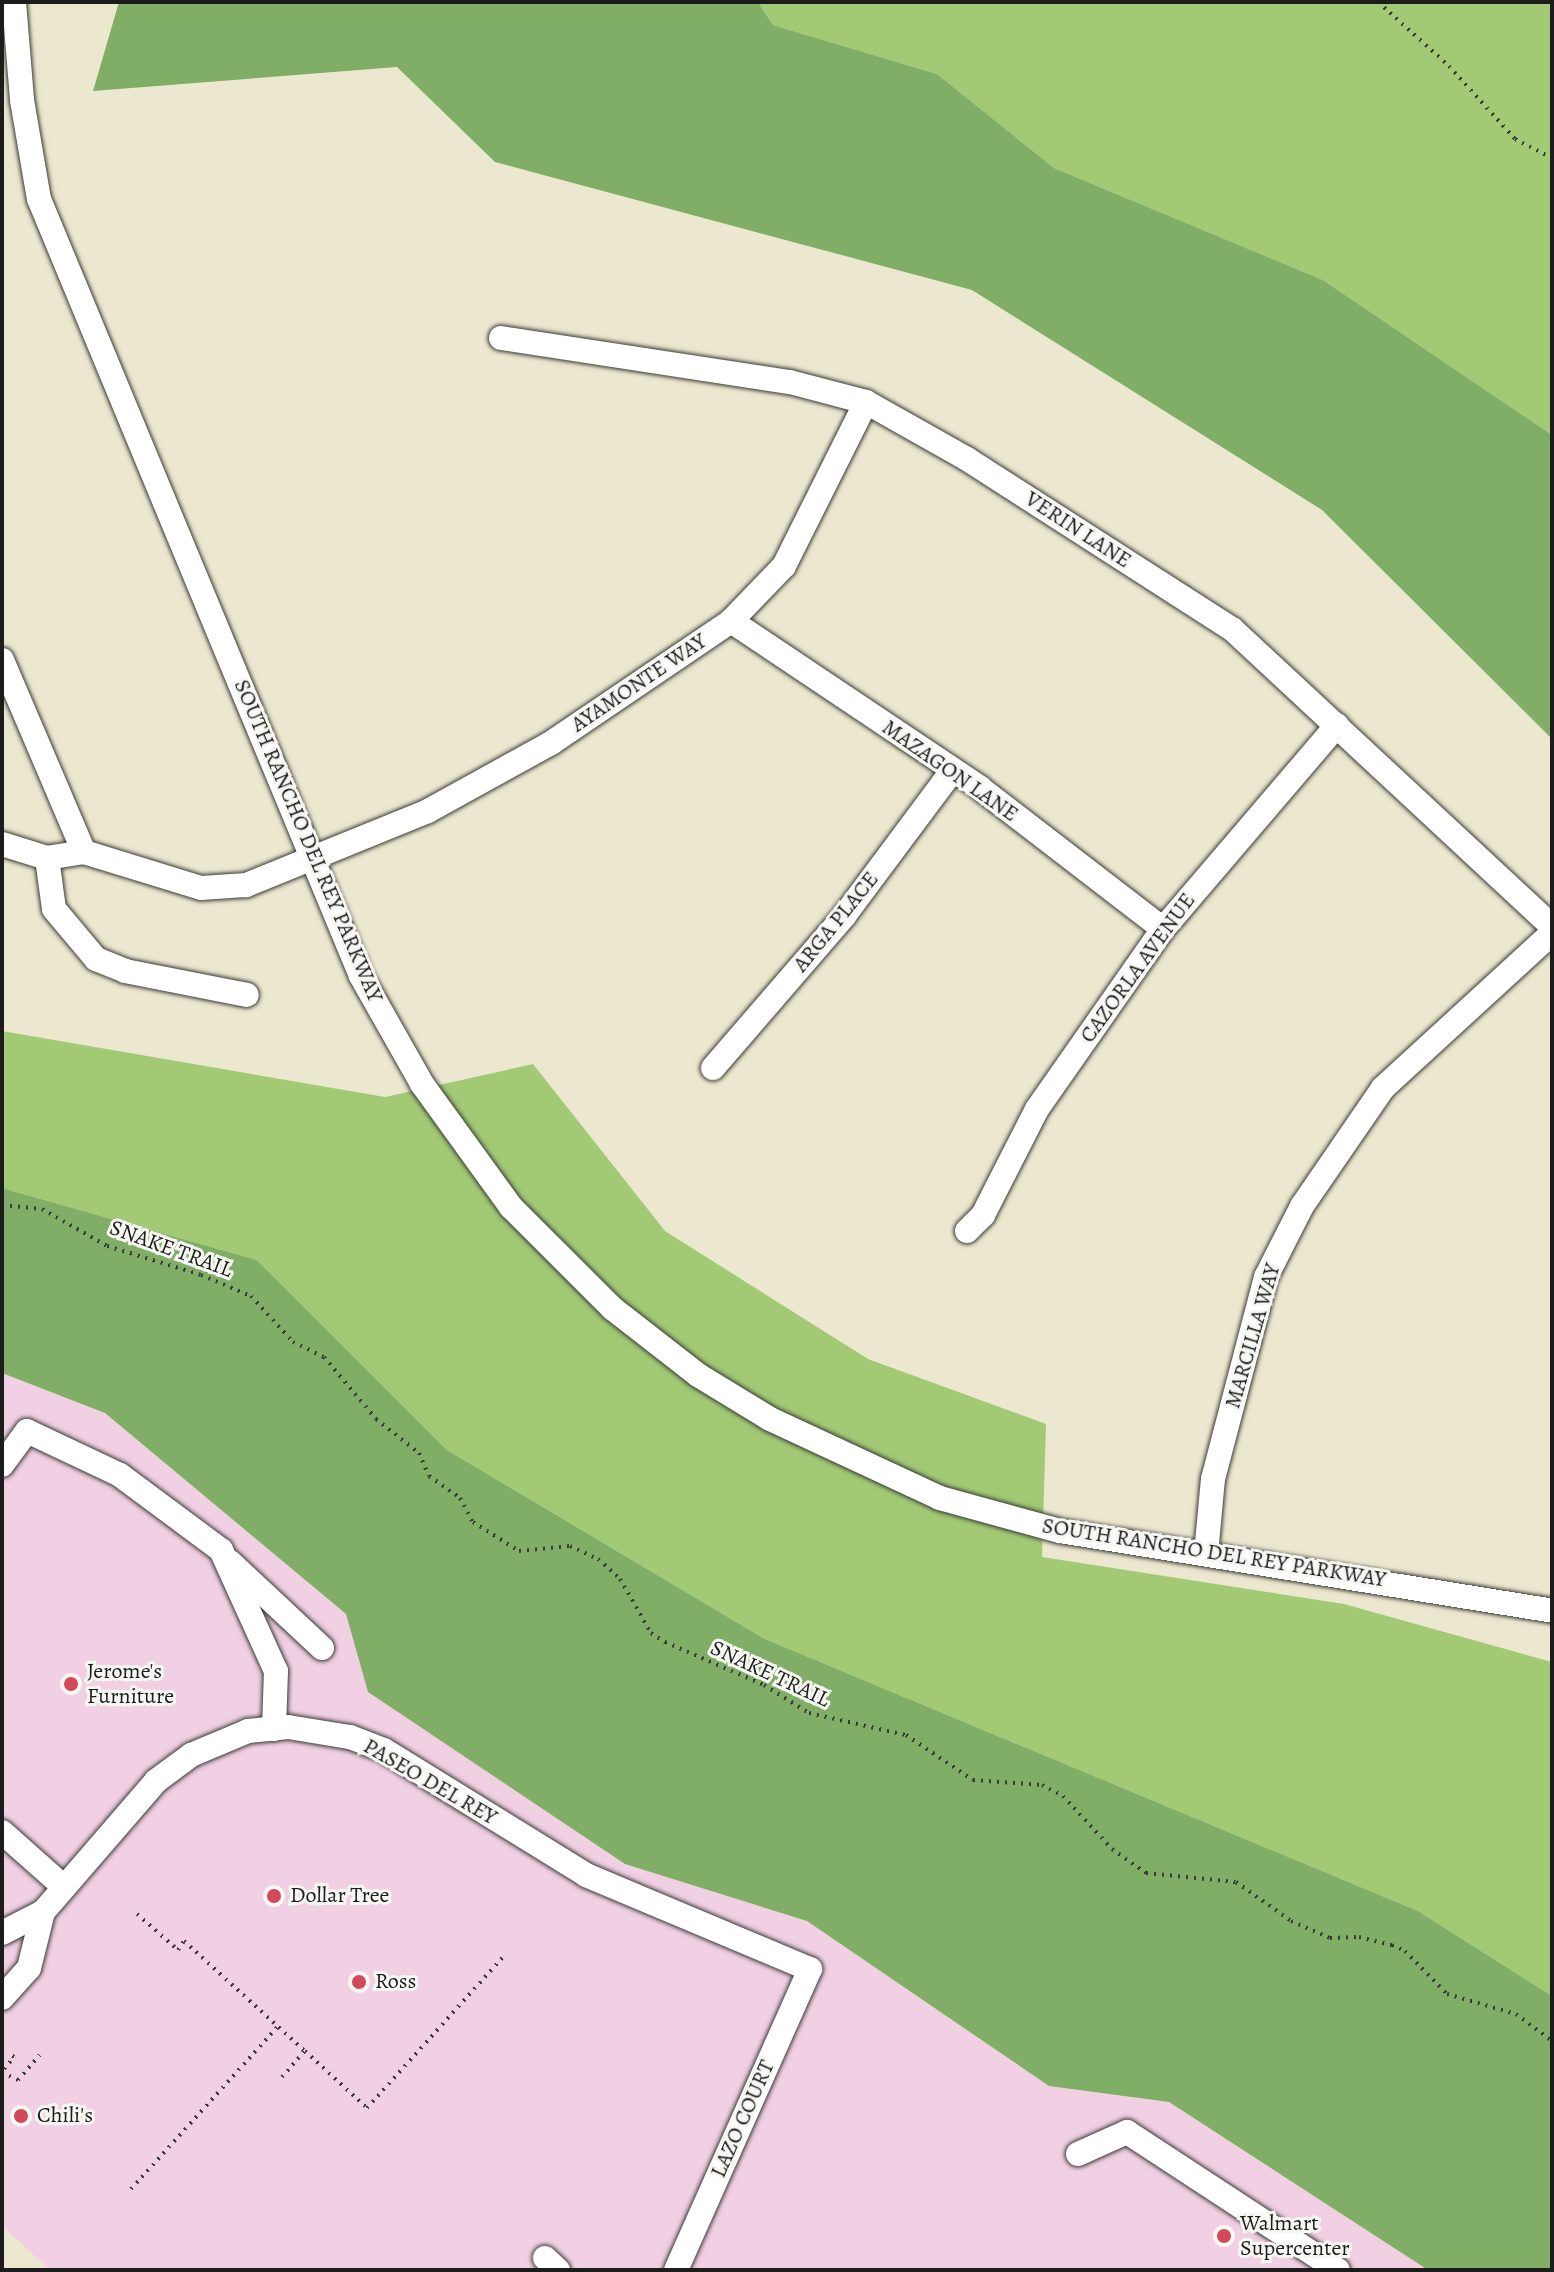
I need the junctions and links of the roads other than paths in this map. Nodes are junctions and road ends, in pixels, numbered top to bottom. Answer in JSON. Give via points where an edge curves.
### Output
{"nodes":[{"id":1,"x":14,"y":2,"type":"edge"},
{"id":2,"x":501,"y":338,"type":"dead end"},
{"id":3,"x":866,"y":402,"type":"junction"},
{"id":4,"x":731,"y":621,"type":"junction"},
{"id":5,"x":2,"y":660,"type":"edge"},
{"id":6,"x":1337,"y":725,"type":"junction"},
{"id":7,"x":952,"y":771,"type":"junction"},
{"id":8,"x":2,"y":844,"type":"edge"},
{"id":9,"x":84,"y":852,"type":"junction"},
{"id":10,"x":47,"y":858,"type":"junction"},
{"id":11,"x":314,"y":859,"type":"junction"},
{"id":12,"x":1552,"y":926,"type":"edge"},
{"id":13,"x":1163,"y":929,"type":"junction"},
{"id":14,"x":1552,"y":933,"type":"edge"},
{"id":15,"x":247,"y":995,"type":"dead end"},
{"id":16,"x":713,"y":1068,"type":"dead end"},
{"id":17,"x":967,"y":1231,"type":"dead end"},
{"id":18,"x":2,"y":1465,"type":"edge"},
{"id":19,"x":1206,"y":1554,"type":"junction"},
{"id":20,"x":223,"y":1555,"type":"junction"},
{"id":21,"x":1552,"y":1611,"type":"edge"},
{"id":22,"x":322,"y":1648,"type":"dead end"},
{"id":23,"x":274,"y":1729,"type":"junction"},
{"id":24,"x":2,"y":1832,"type":"edge"},
{"id":25,"x":64,"y":1887,"type":"junction"},
{"id":26,"x":43,"y":1912,"type":"junction"},
{"id":27,"x":2,"y":1933,"type":"edge"},
{"id":28,"x":810,"y":1969,"type":"joint"},
{"id":29,"x":2,"y":1998,"type":"edge"},
{"id":30,"x":1078,"y":2154,"type":"dead end"},
{"id":31,"x":676,"y":2270,"type":"edge"},
{"id":32,"x":1338,"y":2270,"type":"edge"}],
"edges":[{"from":1,"to":11,"type":"street","name":"SOUTH RANCHO DEL REY PARKWAY","via":[[22,100],[39,199]]},
{"from":2,"to":3,"type":"street","name":"VERIN LANE","via":[[790,382]]},
{"from":3,"to":4,"type":"street","name":"AYAMONTE WAY","via":[[784,566]]},
{"from":3,"to":6,"type":"street","name":"VERIN LANE","via":[[967,459],[1232,629]]},
{"from":4,"to":7,"type":"street","name":"MAZAGON LANE"},
{"from":4,"to":11,"type":"street","name":"AYAMONTE WAY","via":[[551,743],[428,811]]},
{"from":5,"to":9,"type":"street"},
{"from":6,"to":12,"type":"street","name":"VERIN LANE"},
{"from":6,"to":13,"type":"street","name":"CAZORLA AVENUE"},
{"from":7,"to":13,"type":"street","name":"MAZAGON LANE"},
{"from":7,"to":16,"type":"street","name":"ARGA PLACE","via":[[844,916]]},
{"from":8,"to":10,"type":"street"},
{"from":9,"to":10,"type":"street"},
{"from":9,"to":11,"type":"street","name":"AYAMONTE WAY","via":[[201,888],[246,885]]},
{"from":10,"to":15,"type":"street","via":[[54,909],[96,959],[125,971]]},
{"from":11,"to":19,"type":"street","name":"SOUTH RANCHO DEL REY PARKWAY","via":[[361,976],[422,1084],[511,1207],[612,1308],[698,1375],[770,1419],[940,1498],[1060,1531]]},
{"from":13,"to":17,"type":"street","name":"CAZORLA AVENUE","via":[[1037,1109],[983,1215]]},
{"from":14,"to":19,"type":"street","name":"MARCILLA WAY","via":[[1383,1088],[1302,1206],[1266,1277],[1213,1479]]},
{"from":18,"to":20,"type":"street","via":[[27,1431],[120,1475]]},
{"from":19,"to":21,"type":"street","name":"SOUTH RANCHO DEL REY PARKWAY"},
{"from":20,"to":22,"type":"street"},
{"from":20,"to":23,"type":"street","via":[[276,1671]]},
{"from":23,"to":25,"type":"street","name":"PASEO DEL REY","via":[[248,1731],[191,1755],[156,1781]]},
{"from":23,"to":28,"type":"street","name":"PASEO DEL REY","via":[[350,1737],[384,1750],[586,1875]]},
{"from":24,"to":25,"type":"street"},
{"from":25,"to":26,"type":"street","name":"PASEO DEL REY"},
{"from":26,"to":27,"type":"street","name":"PASEO DEL REY"},
{"from":26,"to":29,"type":"street","name":"PASEO DEL REY","via":[[29,1968]]},
{"from":28,"to":31,"type":"street","name":"LAZO COURT"},
{"from":30,"to":32,"type":"street","via":[[1127,2132]]}]}
